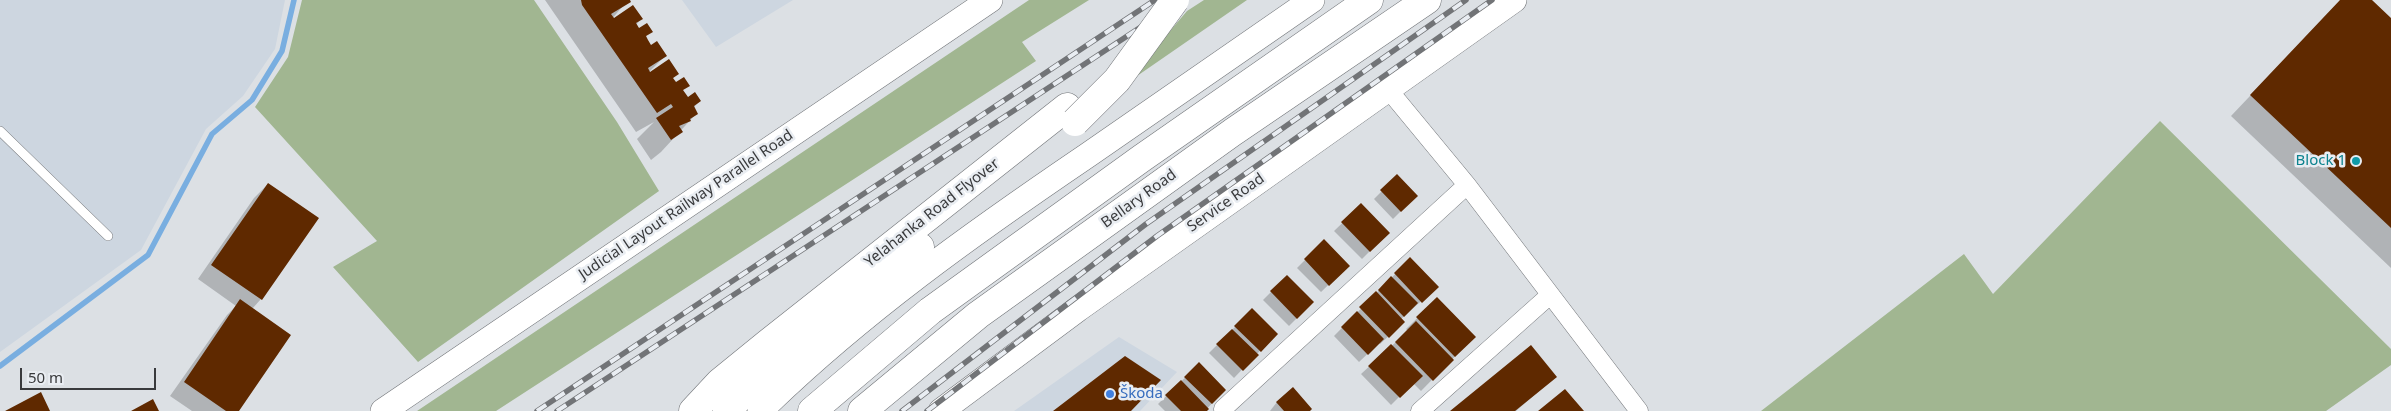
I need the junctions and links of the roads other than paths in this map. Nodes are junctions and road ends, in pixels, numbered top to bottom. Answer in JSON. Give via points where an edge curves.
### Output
{"nodes":[{"id":1,"x":990,"y":0,"type":"edge"},
{"id":2,"x":1155,"y":0,"type":"edge"},
{"id":3,"x":1175,"y":0,"type":"edge"},
{"id":4,"x":1312,"y":0,"type":"edge"},
{"id":5,"x":1369,"y":0,"type":"edge"},
{"id":6,"x":1427,"y":0,"type":"edge"},
{"id":7,"x":1514,"y":0,"type":"edge"},
{"id":8,"x":1387,"y":88,"type":"junction"},
{"id":9,"x":1071,"y":114,"type":"junction"},
{"id":10,"x":0,"y":131,"type":"edge"},
{"id":11,"x":1467,"y":185,"type":"junction"},
{"id":12,"x":108,"y":236,"type":"dead end"},
{"id":13,"x":1550,"y":295,"type":"junction"},
{"id":14,"x":1223,"y":409,"type":"dead end"},
{"id":15,"x":383,"y":411,"type":"edge"},
{"id":16,"x":693,"y":411,"type":"edge"},
{"id":17,"x":727,"y":411,"type":"edge"},
{"id":18,"x":760,"y":411,"type":"edge"},
{"id":19,"x":812,"y":411,"type":"edge"},
{"id":20,"x":862,"y":411,"type":"edge"},
{"id":21,"x":941,"y":411,"type":"edge"},
{"id":22,"x":1420,"y":411,"type":"edge"},
{"id":23,"x":1639,"y":411,"type":"edge"}],
"edges":[{"from":1,"to":15,"type":"main road","name":"Judicial Layout Railway Parallel Road"},
{"from":2,"to":9,"type":"main road","name":"Yelahanka Road Flyover"},
{"from":3,"to":9,"type":"main road","name":"Yelahanka Road Flyover","bridge":true,"via":[[1117,80]]},
{"from":4,"to":18,"type":"main road","via":[[918,275],[791,381]]},
{"from":5,"to":19,"type":"main road","name":"Bellary Road","via":[[930,311]]},
{"from":6,"to":20,"type":"main road","name":"Bellary Road","via":[[1233,132],[978,315]]},
{"from":7,"to":8,"type":"main road","name":"Service Road"},
{"from":8,"to":11,"type":"street"},
{"from":8,"to":21,"type":"main road","name":"Service Road"},
{"from":9,"to":16,"type":"main road","name":"Yelahanka Road Flyover","via":[[768,343],[720,382]]},
{"from":9,"to":17,"type":"main road","name":"Yelahanka Road Flyover"},
{"from":10,"to":12,"type":"lane"},
{"from":11,"to":13,"type":"street"},
{"from":11,"to":14,"type":"street"},
{"from":13,"to":22,"type":"street"},
{"from":13,"to":23,"type":"street"}]}
